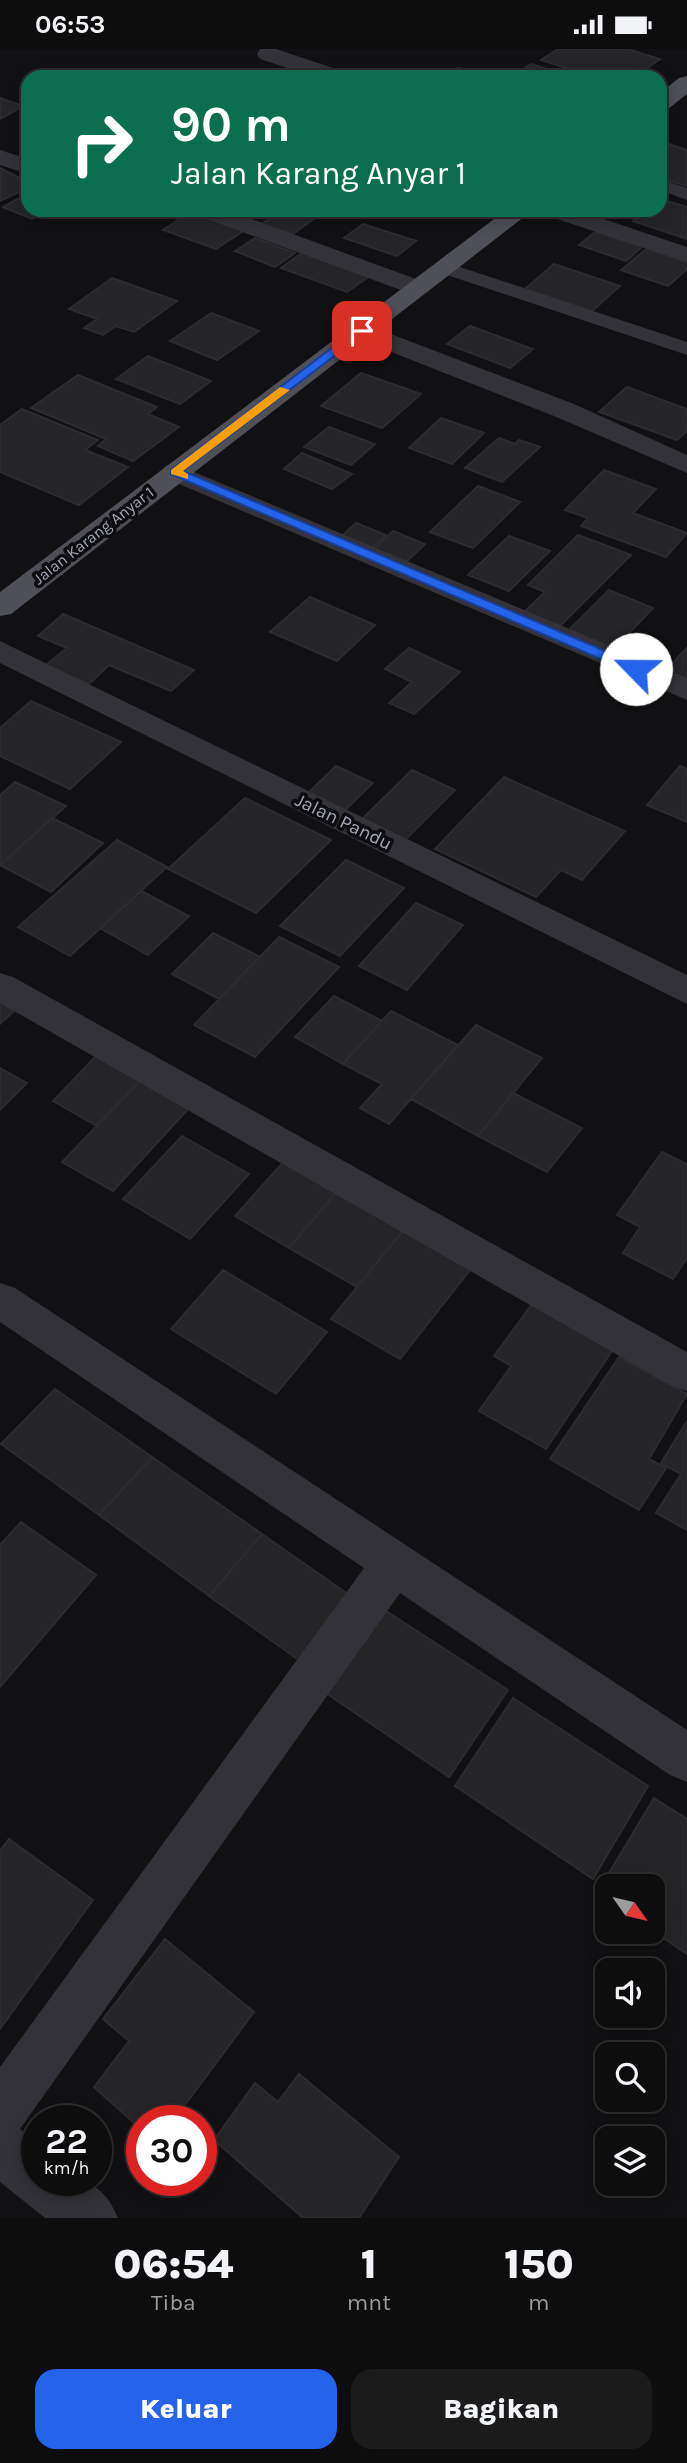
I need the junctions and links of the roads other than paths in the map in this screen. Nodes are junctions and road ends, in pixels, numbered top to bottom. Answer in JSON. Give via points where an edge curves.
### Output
{"nodes":[{"id":1,"x":268,"y":54,"type":"dead end"},
{"id":2,"x":316,"y":70,"type":"edge"},
{"id":3,"x":687,"y":83,"type":"edge"},
{"id":4,"x":667,"y":99,"type":"edge"},
{"id":5,"x":0,"y":157,"type":"edge"},
{"id":6,"x":21,"y":164,"type":"edge"},
{"id":7,"x":667,"y":187,"type":"edge"},
{"id":8,"x":687,"y":194,"type":"edge"},
{"id":9,"x":223,"y":217,"type":"edge"},
{"id":10,"x":512,"y":217,"type":"edge"},
{"id":11,"x":574,"y":217,"type":"edge"},
{"id":12,"x":687,"y":255,"type":"edge"},
{"id":13,"x":445,"y":268,"type":"junction"},
{"id":14,"x":418,"y":288,"type":"junction"},
{"id":15,"x":362,"y":331,"type":"junction"},
{"id":16,"x":687,"y":349,"type":"edge"},
{"id":17,"x":687,"y":465,"type":"edge"},
{"id":18,"x":175,"y":472,"type":"junction"},
{"id":19,"x":0,"y":607,"type":"edge"},
{"id":20,"x":0,"y":651,"type":"edge"},
{"id":21,"x":687,"y":690,"type":"edge"},
{"id":22,"x":0,"y":986,"type":"edge"},
{"id":23,"x":687,"y":991,"type":"edge"},
{"id":24,"x":0,"y":1300,"type":"edge"},
{"id":25,"x":687,"y":1373,"type":"edge"},
{"id":26,"x":395,"y":1563,"type":"junction"},
{"id":27,"x":687,"y":1758,"type":"edge"},
{"id":28,"x":0,"y":2112,"type":"edge"},
{"id":29,"x":0,"y":2148,"type":"edge"},
{"id":30,"x":21,"y":2164,"type":"edge"},
{"id":31,"x":61,"y":2196,"type":"edge"},
{"id":32,"x":90,"y":2218,"type":"edge"}],
"edges":[{"from":1,"to":2,"type":"street"},
{"from":3,"to":4,"type":"main road"},
{"from":5,"to":6,"type":"street"},
{"from":7,"to":8,"type":"lane"},
{"from":9,"to":14,"type":"street"},
{"from":10,"to":13,"type":"main road","name":"Jalan Karang Anyar 1"},
{"from":11,"to":12,"type":"street"},
{"from":13,"to":14,"type":"main road","name":"Jalan Karang Anyar 1"},
{"from":13,"to":16,"type":"lane"},
{"from":14,"to":15,"type":"main road","name":"Jalan Karang Anyar 1"},
{"from":15,"to":17,"type":"street","via":[[564,410]]},
{"from":15,"to":18,"type":"main road","name":"Jalan Karang Anyar 1"},
{"from":18,"to":19,"type":"main road","name":"Jalan Karang Anyar 1"},
{"from":18,"to":21,"type":"street"},
{"from":20,"to":23,"type":"street","name":"Jalan Pandu"},
{"from":22,"to":25,"type":"street"},
{"from":24,"to":26,"type":"street"},
{"from":26,"to":27,"type":"street"},
{"from":26,"to":28,"type":"street"},
{"from":29,"to":30,"type":"street"},
{"from":31,"to":32,"type":"street"}]}
